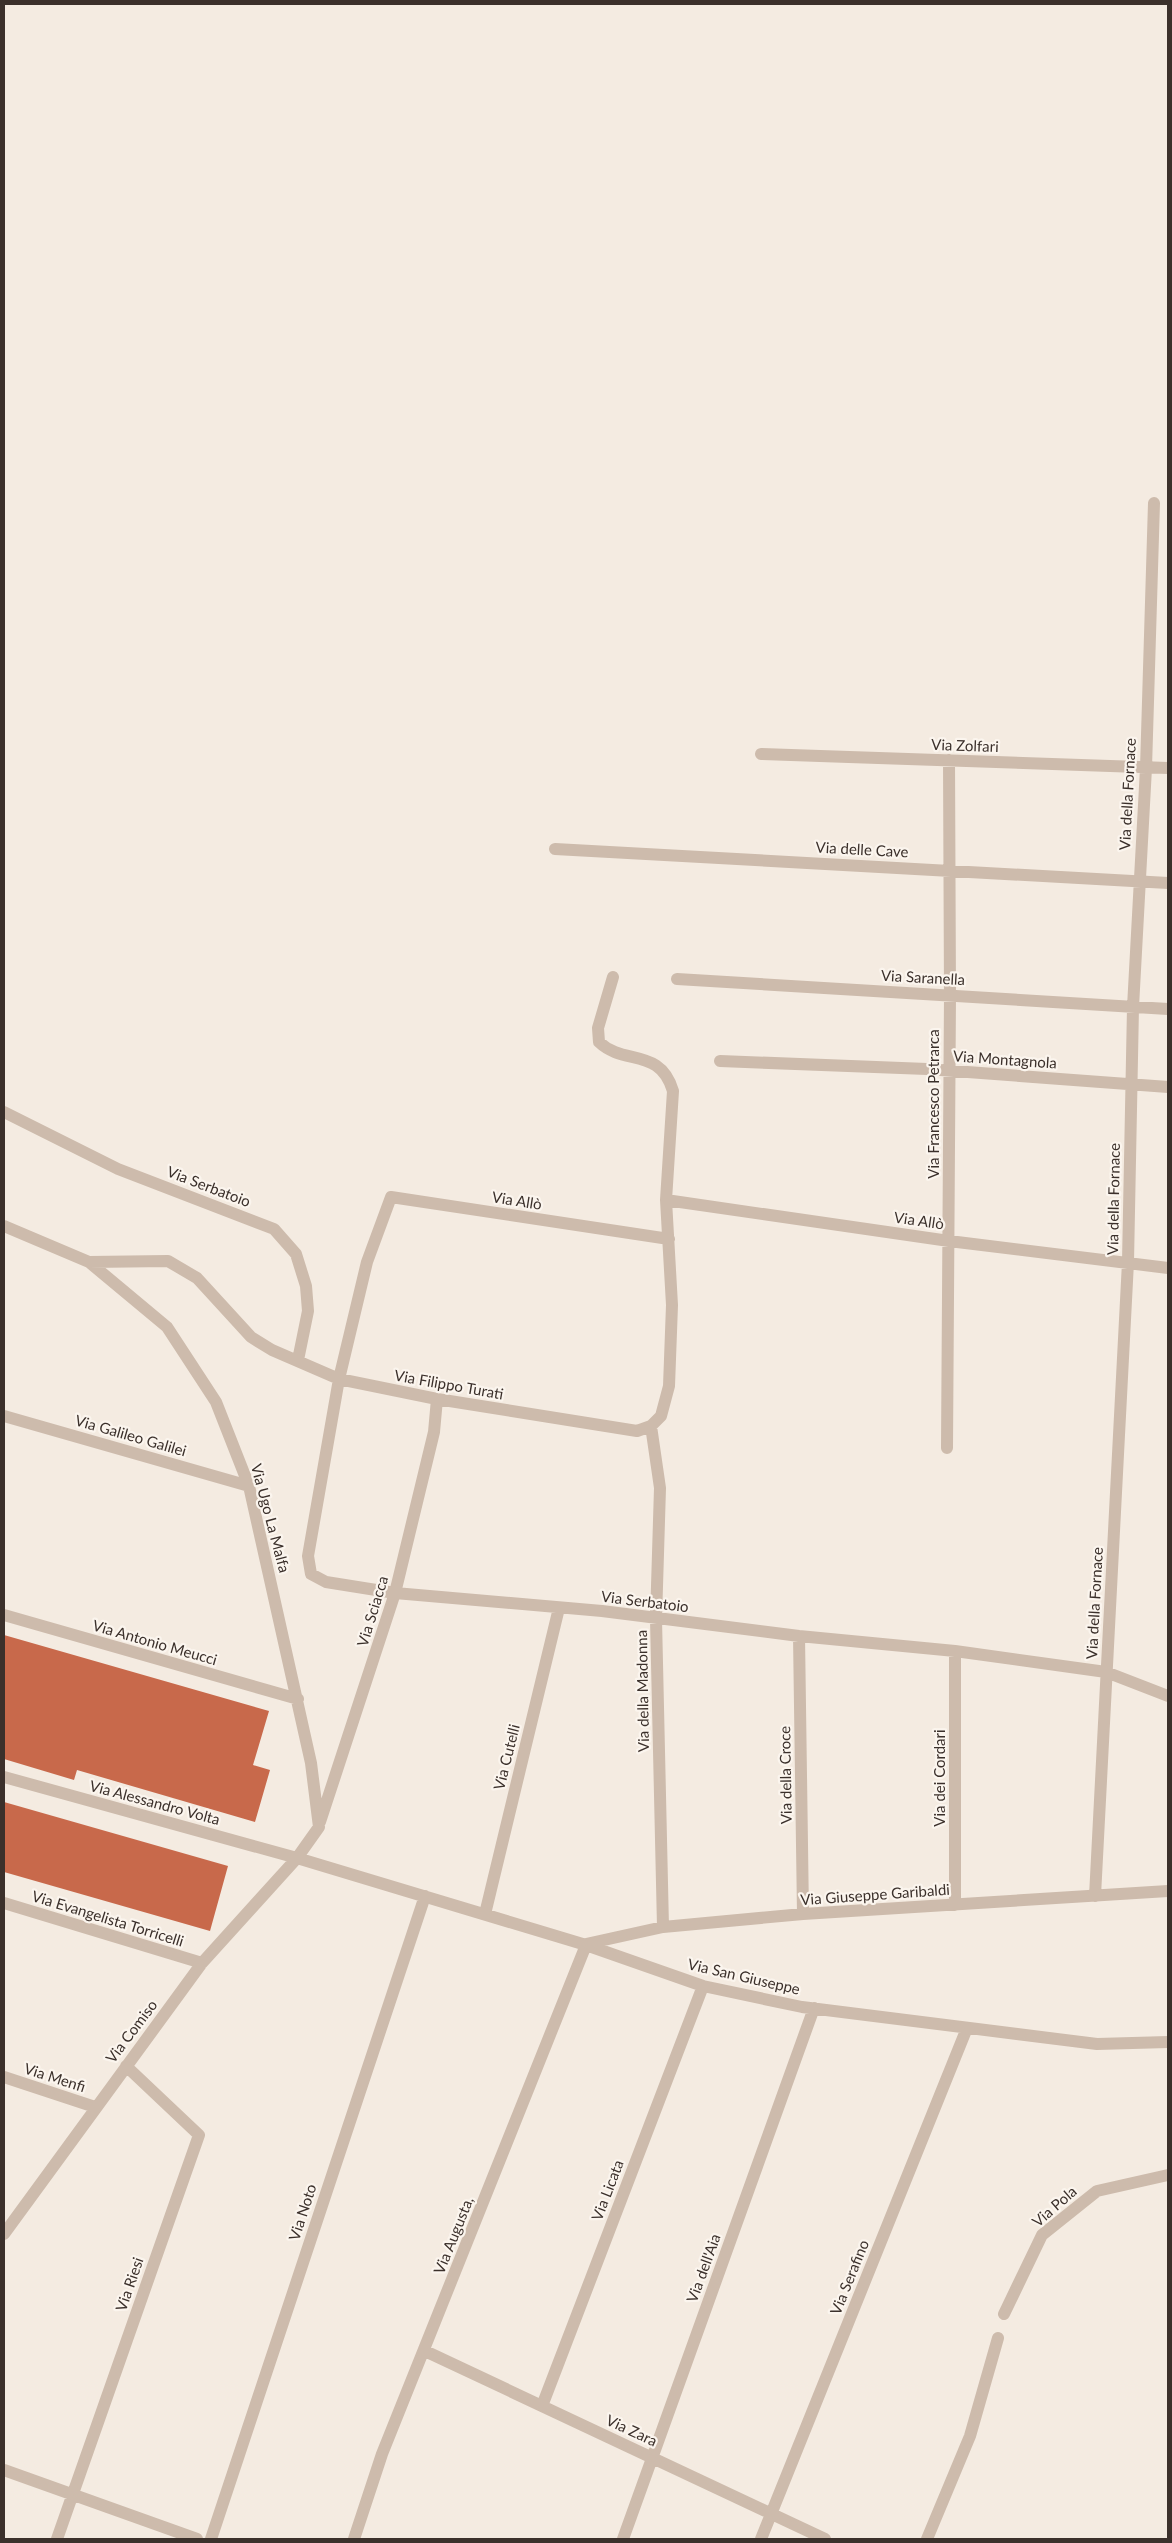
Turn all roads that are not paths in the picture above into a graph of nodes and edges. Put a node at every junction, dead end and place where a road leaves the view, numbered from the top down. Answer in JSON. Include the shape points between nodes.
{"nodes":[{"id":1,"x":1154,"y":503,"type":"dead end"},
{"id":2,"x":761,"y":754,"type":"dead end"},
{"id":3,"x":949,"y":760,"type":"junction"},
{"id":4,"x":1146,"y":768,"type":"junction"},
{"id":5,"x":1168,"y":768,"type":"edge"},
{"id":6,"x":555,"y":848,"type":"dead end"},
{"id":7,"x":948,"y":870,"type":"junction"},
{"id":8,"x":1139,"y":881,"type":"junction"},
{"id":9,"x":1168,"y":883,"type":"edge"},
{"id":10,"x":613,"y":977,"type":"dead end"},
{"id":11,"x":677,"y":979,"type":"dead end"},
{"id":12,"x":950,"y":995,"type":"junction"},
{"id":13,"x":1133,"y":1007,"type":"junction"},
{"id":14,"x":1168,"y":1009,"type":"edge"},
{"id":15,"x":720,"y":1061,"type":"dead end"},
{"id":16,"x":950,"y":1071,"type":"junction"},
{"id":17,"x":1132,"y":1085,"type":"junction"},
{"id":18,"x":1168,"y":1087,"type":"edge"},
{"id":19,"x":4,"y":1112,"type":"edge"},
{"id":20,"x":666,"y":1200,"type":"junction"},
{"id":21,"x":4,"y":1226,"type":"edge"},
{"id":22,"x":669,"y":1239,"type":"junction"},
{"id":23,"x":949,"y":1241,"type":"junction"},
{"id":24,"x":89,"y":1262,"type":"junction"},
{"id":25,"x":1128,"y":1262,"type":"junction"},
{"id":26,"x":1168,"y":1268,"type":"edge"},
{"id":27,"x":298,"y":1360,"type":"junction"},
{"id":28,"x":339,"y":1380,"type":"junction"},
{"id":29,"x":437,"y":1399,"type":"junction"},
{"id":30,"x":4,"y":1416,"type":"edge"},
{"id":31,"x":651,"y":1426,"type":"junction"},
{"id":32,"x":947,"y":1448,"type":"dead end"},
{"id":33,"x":249,"y":1486,"type":"junction"},
{"id":34,"x":396,"y":1593,"type":"junction"},
{"id":35,"x":559,"y":1608,"type":"junction"},
{"id":36,"x":4,"y":1615,"type":"edge"},
{"id":37,"x":656,"y":1619,"type":"junction"},
{"id":38,"x":799,"y":1636,"type":"junction"},
{"id":39,"x":955,"y":1652,"type":"junction"},
{"id":40,"x":1106,"y":1672,"type":"junction"},
{"id":41,"x":1168,"y":1696,"type":"edge"},
{"id":42,"x":298,"y":1700,"type":"junction"},
{"id":43,"x":4,"y":1777,"type":"edge"},
{"id":44,"x":318,"y":1827,"type":"junction"},
{"id":45,"x":297,"y":1858,"type":"junction"},
{"id":46,"x":1168,"y":1891,"type":"edge"},
{"id":47,"x":425,"y":1896,"type":"junction"},
{"id":48,"x":1095,"y":1896,"type":"junction"},
{"id":49,"x":4,"y":1903,"type":"edge"},
{"id":50,"x":955,"y":1905,"type":"junction"},
{"id":51,"x":485,"y":1914,"type":"junction"},
{"id":52,"x":803,"y":1914,"type":"junction"},
{"id":53,"x":663,"y":1927,"type":"junction"},
{"id":54,"x":586,"y":1945,"type":"junction"},
{"id":55,"x":202,"y":1963,"type":"junction"},
{"id":56,"x":703,"y":1986,"type":"junction"},
{"id":57,"x":814,"y":2008,"type":"junction"},
{"id":58,"x":967,"y":2028,"type":"junction"},
{"id":59,"x":1168,"y":2042,"type":"edge"},
{"id":60,"x":126,"y":2066,"type":"junction"},
{"id":61,"x":4,"y":2077,"type":"edge"},
{"id":62,"x":96,"y":2107,"type":"junction"},
{"id":63,"x":1168,"y":2175,"type":"edge"},
{"id":64,"x":4,"y":2234,"type":"edge"},
{"id":65,"x":1004,"y":2314,"type":"dead end"},
{"id":66,"x":998,"y":2338,"type":"dead end"},
{"id":67,"x":425,"y":2351,"type":"junction"},
{"id":68,"x":542,"y":2406,"type":"junction"},
{"id":69,"x":652,"y":2457,"type":"junction"},
{"id":70,"x":4,"y":2470,"type":"edge"},
{"id":71,"x":72,"y":2496,"type":"junction"},
{"id":72,"x":772,"y":2514,"type":"junction"},
{"id":73,"x":57,"y":2539,"type":"edge"},
{"id":74,"x":197,"y":2539,"type":"edge"},
{"id":75,"x":211,"y":2539,"type":"edge"},
{"id":76,"x":354,"y":2539,"type":"edge"},
{"id":77,"x":623,"y":2539,"type":"edge"},
{"id":78,"x":761,"y":2539,"type":"edge"},
{"id":79,"x":825,"y":2539,"type":"edge"},
{"id":80,"x":927,"y":2539,"type":"edge"}],
"edges":[{"from":1,"to":4,"type":"street","name":"Via della Fornace"},
{"from":2,"to":3,"type":"street","name":"Via Zolfari"},
{"from":3,"to":4,"type":"street","name":"Via Zolfari"},
{"from":3,"to":7,"type":"street","name":"Via Francesco Petrarca"},
{"from":4,"to":5,"type":"street","name":"Via Zolfari"},
{"from":4,"to":8,"type":"street","name":"Via della Fornace"},
{"from":6,"to":7,"type":"street","name":"Via delle Cave"},
{"from":7,"to":8,"type":"street","name":"Via delle Cave"},
{"from":7,"to":12,"type":"street","name":"Via Francesco Petrarca"},
{"from":8,"to":9,"type":"street","name":"Via delle Cave"},
{"from":8,"to":13,"type":"street","name":"Via della Fornace"},
{"from":10,"to":20,"type":"street","via":[[598,1028],[599,1042],[606,1049],[651,1062],[662,1069],[673,1091]]},
{"from":11,"to":12,"type":"street","name":"Via Saranella"},
{"from":12,"to":13,"type":"street","name":"Via Saranella"},
{"from":12,"to":16,"type":"street","name":"Via Francesco Petrarca"},
{"from":13,"to":14,"type":"street","name":"Via Saranella"},
{"from":13,"to":17,"type":"street","name":"Via della Fornace"},
{"from":15,"to":16,"type":"street","name":"Via Montagnola"},
{"from":16,"to":17,"type":"street","name":"Via Montagnola"},
{"from":16,"to":23,"type":"street","name":"Via Francesco Petrarca"},
{"from":17,"to":18,"type":"street","name":"Via Montagnola"},
{"from":17,"to":25,"type":"street","name":"Via della Fornace"},
{"from":19,"to":27,"type":"street","name":"Via Serbatoio","via":[[118,1169],[274,1229],[296,1254],[306,1286],[308,1311]]},
{"from":20,"to":22,"type":"street"},
{"from":20,"to":23,"type":"street","name":"Via Allò"},
{"from":21,"to":24,"type":"street","name":"Via Ugo La Malfa"},
{"from":22,"to":28,"type":"street","name":"Via Allò","via":[[391,1197],[367,1262]]},
{"from":22,"to":31,"type":"street","via":[[672,1305],[669,1386],[660,1416]]},
{"from":23,"to":25,"type":"street","name":"Via Allò"},
{"from":23,"to":32,"type":"street","name":"Via Francesco Petrarca"},
{"from":24,"to":27,"type":"street","name":"Via Filippo Turati","via":[[168,1261],[197,1278],[251,1337]]},
{"from":24,"to":33,"type":"street","name":"Via Ugo La Malfa","via":[[167,1327],[216,1402]]},
{"from":25,"to":26,"type":"street","name":"Via Allò"},
{"from":25,"to":40,"type":"street","name":"Via della Fornace"},
{"from":27,"to":28,"type":"street","name":"Via Filippo Turati"},
{"from":28,"to":29,"type":"street","name":"Via Filippo Turati"},
{"from":28,"to":34,"type":"street","name":"Via Serbatoio","via":[[308,1556],[311,1574],[326,1582]]},
{"from":29,"to":31,"type":"street","name":"Via Filippo Turati","via":[[636,1431]]},
{"from":29,"to":34,"type":"street","name":"Via Sciacca","via":[[434,1432]]},
{"from":30,"to":33,"type":"street","name":"Via Galileo Galilei"},
{"from":31,"to":37,"type":"street","name":"Via della Madonna","via":[[660,1488]]},
{"from":33,"to":42,"type":"street","name":"Via Ugo La Malfa"},
{"from":34,"to":35,"type":"street","name":"Via Serbatoio"},
{"from":34,"to":44,"type":"street","name":"Via Sciacca"},
{"from":35,"to":37,"type":"street","name":"Via Serbatoio"},
{"from":35,"to":51,"type":"street","name":"Via Cutelli"},
{"from":36,"to":42,"type":"street","name":"Via Antonio Meucci"},
{"from":37,"to":38,"type":"street","name":"Via Serbatoio"},
{"from":37,"to":53,"type":"street","name":"Via della Madonna"},
{"from":38,"to":39,"type":"street","name":"Via Serbatoio"},
{"from":38,"to":52,"type":"street","name":"Via della Croce"},
{"from":39,"to":40,"type":"street","name":"Via Serbatoio"},
{"from":39,"to":50,"type":"street","name":"Via dei Cordari"},
{"from":40,"to":41,"type":"street","name":"Via Serbatoio"},
{"from":40,"to":48,"type":"street","name":"Via della Fornace"},
{"from":42,"to":44,"type":"street","name":"Via Ugo La Malfa","via":[[311,1764]]},
{"from":43,"to":45,"type":"street","name":"Via Alessandro Volta"},
{"from":44,"to":45,"type":"street"},
{"from":45,"to":47,"type":"street","name":"Via San Giuseppe"},
{"from":45,"to":55,"type":"street","name":"Via Comiso"},
{"from":46,"to":48,"type":"street","name":"Via Giuseppe Garibaldi"},
{"from":47,"to":51,"type":"street","name":"Via San Giuseppe"},
{"from":47,"to":75,"type":"street","name":"Via Noto"},
{"from":48,"to":50,"type":"street","name":"Via Giuseppe Garibaldi"},
{"from":49,"to":55,"type":"street","name":"Via Evangelista Torricelli"},
{"from":50,"to":52,"type":"street","name":"Via Giuseppe Garibaldi"},
{"from":51,"to":54,"type":"street","name":"Via San Giuseppe"},
{"from":52,"to":53,"type":"street","name":"Via Giuseppe Garibaldi"},
{"from":53,"to":54,"type":"street","name":"Via Giuseppe Garibaldi"},
{"from":54,"to":56,"type":"street","name":"Via San Giuseppe"},
{"from":54,"to":67,"type":"street","name":"Via Augusta,"},
{"from":55,"to":60,"type":"street","name":"Via Comiso"},
{"from":56,"to":57,"type":"street","name":"Via San Giuseppe"},
{"from":56,"to":68,"type":"street","name":"Via Licata"},
{"from":57,"to":58,"type":"street","name":"Via San Giuseppe"},
{"from":57,"to":69,"type":"street","name":"Via dell'Aia"},
{"from":58,"to":59,"type":"street","name":"Via San Giuseppe","via":[[1097,2044]]},
{"from":58,"to":72,"type":"street","name":"Via Serafino"},
{"from":60,"to":62,"type":"street","name":"Via Comiso"},
{"from":60,"to":71,"type":"street","name":"Via Riesi","via":[[198,2135]]},
{"from":61,"to":62,"type":"street","name":"Via Menfi"},
{"from":62,"to":64,"type":"street","name":"Via Comiso"},
{"from":63,"to":65,"type":"street","name":"Via Pola","via":[[1097,2191],[1042,2234]]},
{"from":66,"to":80,"type":"street","via":[[970,2436]]},
{"from":67,"to":68,"type":"street","name":"Via Zara"},
{"from":67,"to":76,"type":"street","name":"Via Augusta,","via":[[382,2454]]},
{"from":68,"to":69,"type":"street","name":"Via Zara"},
{"from":69,"to":72,"type":"street","name":"Via Zara"},
{"from":69,"to":77,"type":"street","name":"Via dell'Aia"},
{"from":70,"to":71,"type":"street"},
{"from":71,"to":73,"type":"street","name":"Via Riesi"},
{"from":71,"to":74,"type":"street"},
{"from":72,"to":78,"type":"street","name":"Via Serafino"},
{"from":72,"to":79,"type":"street","name":"Via Zara"}]}
